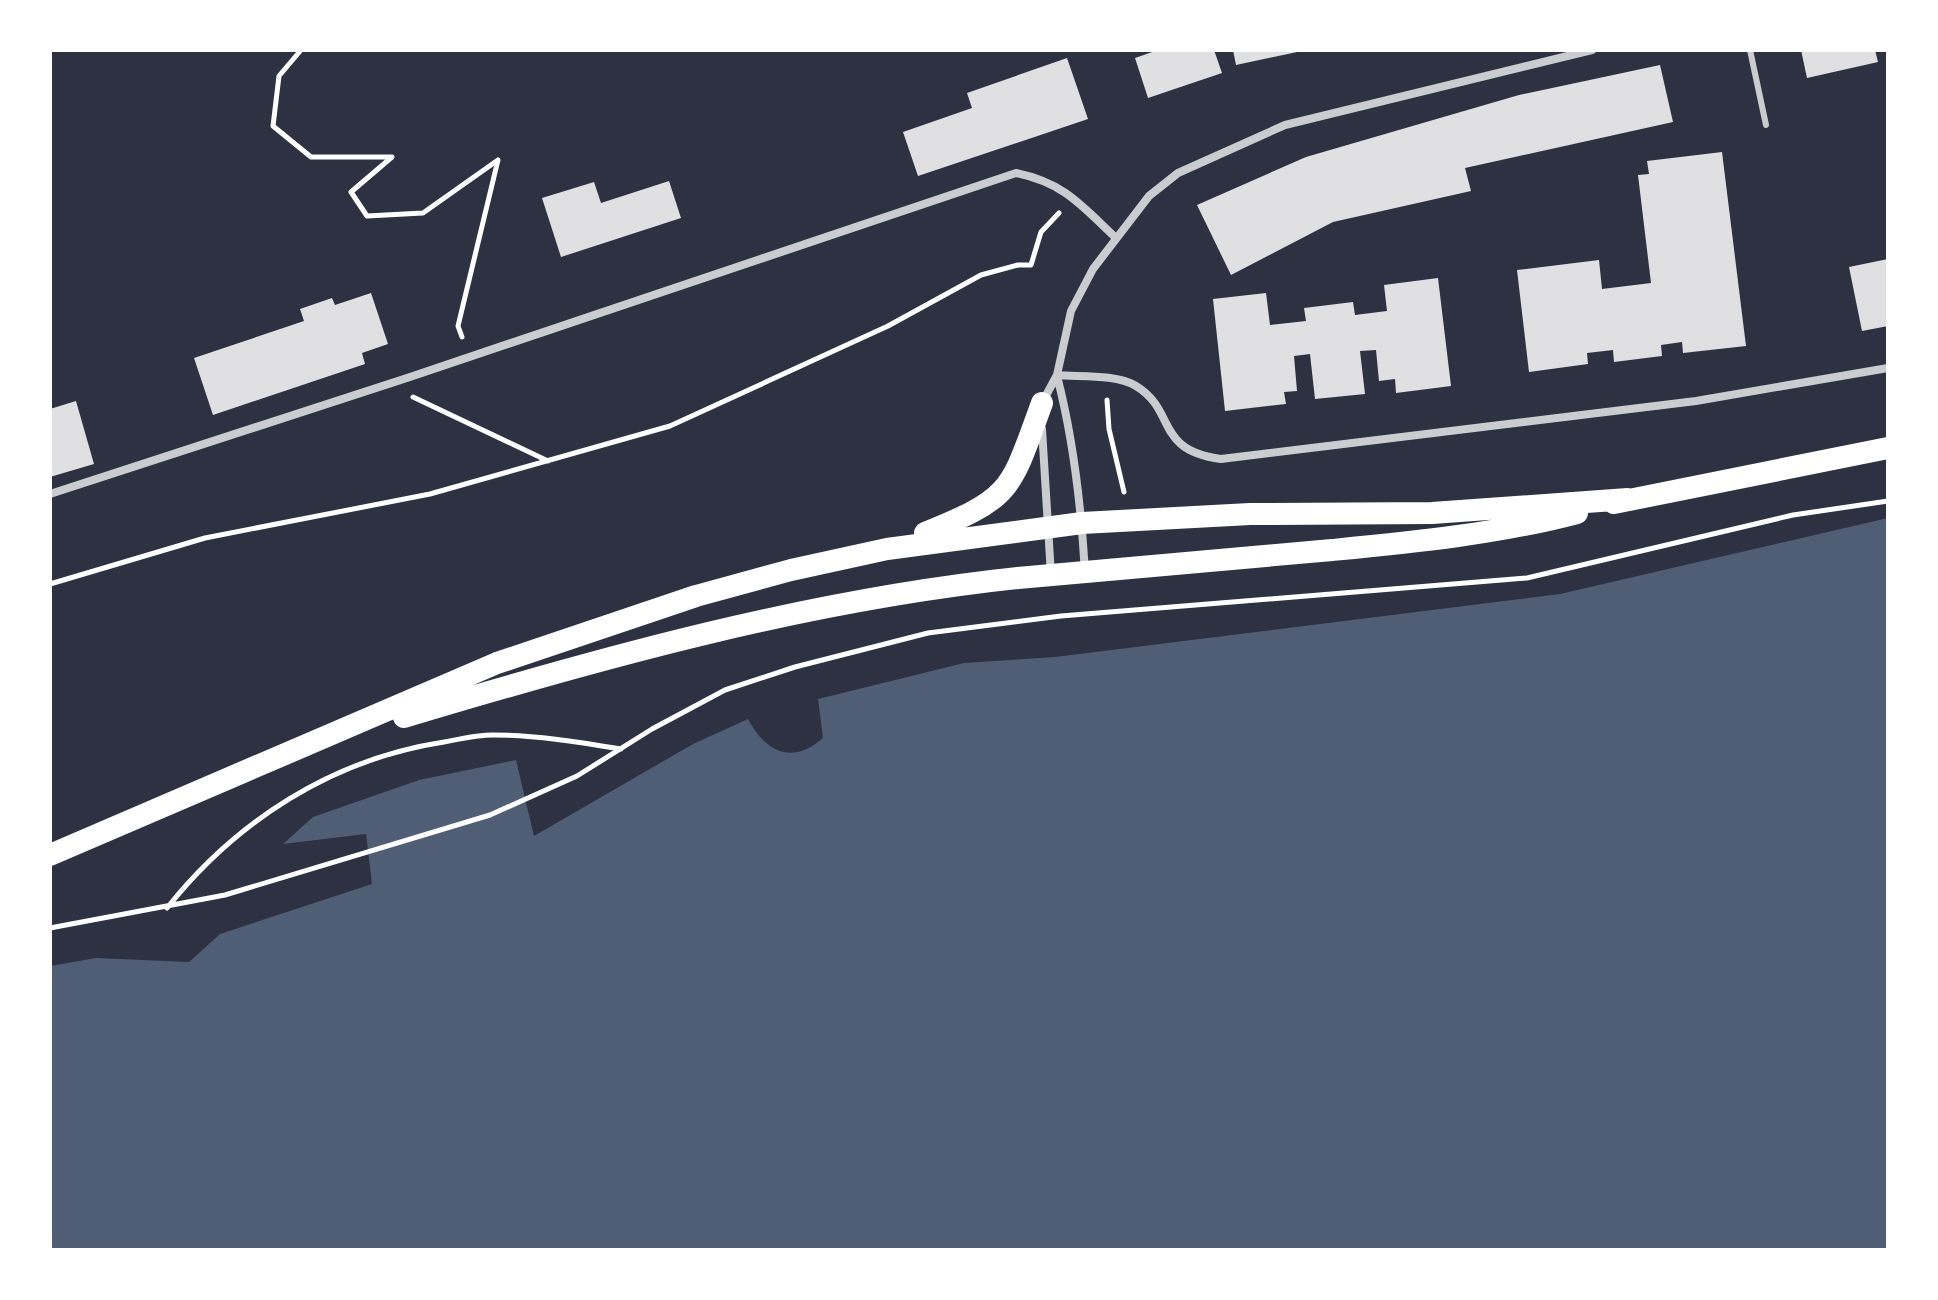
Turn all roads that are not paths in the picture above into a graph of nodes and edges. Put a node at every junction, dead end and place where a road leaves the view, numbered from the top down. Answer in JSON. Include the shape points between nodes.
{"nodes":[{"id":1,"x":1592,"y":50,"type":"edge"},
{"id":2,"x":1750,"y":50,"type":"edge"},
{"id":3,"x":1766,"y":125,"type":"dead end"},
{"id":4,"x":1115,"y":237,"type":"junction"},
{"id":5,"x":1888,"y":368,"type":"edge"},
{"id":6,"x":1057,"y":375,"type":"junction"},
{"id":7,"x":1042,"y":403,"type":"junction"},
{"id":8,"x":1888,"y":448,"type":"edge"},
{"id":9,"x":50,"y":494,"type":"edge"},
{"id":10,"x":1628,"y":499,"type":"junction"},
{"id":11,"x":1082,"y":523,"type":"junction"},
{"id":12,"x":1046,"y":526,"type":"junction"},
{"id":13,"x":887,"y":549,"type":"junction"},
{"id":14,"x":1085,"y":573,"type":"junction"},
{"id":15,"x":1051,"y":576,"type":"junction"},
{"id":16,"x":307,"y":746,"type":"junction"},
{"id":17,"x":50,"y":855,"type":"edge"}],
"edges":[{"from":1,"to":4,"type":"street","via":[[1285,125],[1178,173],[1149,196]]},
{"from":2,"to":3,"type":"lane"},
{"from":4,"to":6,"type":"street","via":[[1071,311]]},
{"from":4,"to":9,"type":"street","via":[[1073,197],[1046,180],[1016,173]]},
{"from":5,"to":6,"type":"street","via":[[1696,401],[1221,459],[1195,455],[1175,439],[1136,386]]},
{"from":6,"to":7,"type":"street"},
{"from":6,"to":11,"type":"street","via":[[1071,431]]},
{"from":7,"to":12,"type":"street"},
{"from":7,"to":13,"type":"highway","via":[[1020,465],[995,500]]},
{"from":8,"to":10,"type":"highway"},
{"from":10,"to":11,"type":"highway","via":[[1432,513],[1250,514]]},
{"from":10,"to":14,"type":"highway","via":[[1535,523],[1394,544]]},
{"from":11,"to":12,"type":"highway"},
{"from":11,"to":14,"type":"street"},
{"from":12,"to":13,"type":"highway"},
{"from":12,"to":15,"type":"street"},
{"from":13,"to":16,"type":"highway","via":[[723,588],[583,632],[497,663]]},
{"from":14,"to":15,"type":"highway"},
{"from":15,"to":16,"type":"highway","via":[[967,585],[685,639]]},
{"from":16,"to":17,"type":"highway"}]}
